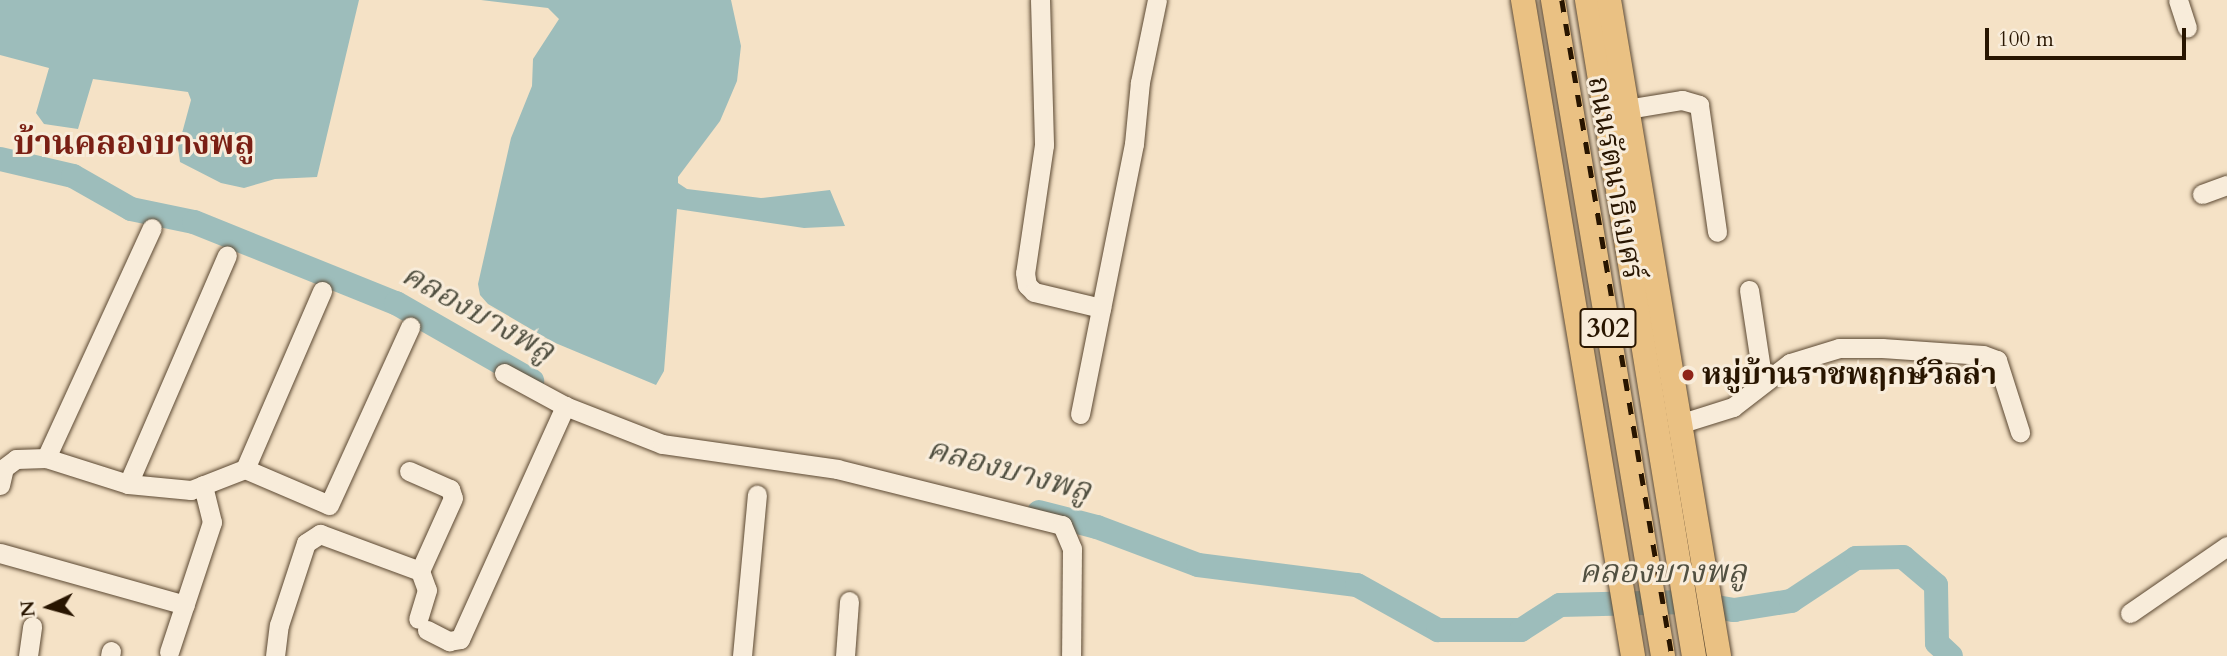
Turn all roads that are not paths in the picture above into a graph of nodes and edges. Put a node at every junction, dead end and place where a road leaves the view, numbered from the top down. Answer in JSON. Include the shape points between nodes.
{"nodes":[{"id":1,"x":1040,"y":0,"type":"edge"},
{"id":2,"x":1157,"y":0,"type":"edge"},
{"id":3,"x":1523,"y":0,"type":"edge"},
{"id":4,"x":1534,"y":0,"type":"edge"},
{"id":5,"x":1553,"y":0,"type":"edge"},
{"id":6,"x":1587,"y":0,"type":"edge"},
{"id":7,"x":1601,"y":0,"type":"edge"},
{"id":8,"x":1609,"y":0,"type":"edge"},
{"id":9,"x":2178,"y":0,"type":"edge"},
{"id":10,"x":2187,"y":28,"type":"dead end"},
{"id":11,"x":1627,"y":109,"type":"junction"},
{"id":12,"x":1545,"y":138,"type":"junction"},
{"id":13,"x":1632,"y":142,"type":"junction"},
{"id":14,"x":2227,"y":185,"type":"edge"},
{"id":15,"x":2202,"y":194,"type":"dead end"},
{"id":16,"x":152,"y":228,"type":"dead end"},
{"id":17,"x":1717,"y":232,"type":"dead end"},
{"id":18,"x":227,"y":256,"type":"dead end"},
{"id":19,"x":1749,"y":290,"type":"dead end"},
{"id":20,"x":322,"y":291,"type":"dead end"},
{"id":21,"x":1101,"y":308,"type":"junction"},
{"id":22,"x":410,"y":327,"type":"dead end"},
{"id":23,"x":504,"y":373,"type":"dead end"},
{"id":24,"x":1763,"y":383,"type":"junction"},
{"id":25,"x":565,"y":406,"type":"junction"},
{"id":26,"x":1080,"y":414,"type":"dead end"},
{"id":27,"x":1679,"y":425,"type":"junction"},
{"id":28,"x":2020,"y":432,"type":"dead end"},
{"id":29,"x":46,"y":458,"type":"junction"},
{"id":30,"x":245,"y":469,"type":"junction"},
{"id":31,"x":409,"y":471,"type":"dead end"},
{"id":32,"x":128,"y":484,"type":"junction"},
{"id":33,"x":0,"y":485,"type":"edge"},
{"id":34,"x":203,"y":485,"type":"junction"},
{"id":35,"x":757,"y":495,"type":"dead end"},
{"id":36,"x":2227,"y":546,"type":"edge"},
{"id":37,"x":0,"y":553,"type":"edge"},
{"id":38,"x":420,"y":571,"type":"junction"},
{"id":39,"x":849,"y":601,"type":"dead end"},
{"id":40,"x":185,"y":605,"type":"junction"},
{"id":41,"x":2130,"y":613,"type":"dead end"},
{"id":42,"x":32,"y":626,"type":"dead end"},
{"id":43,"x":1717,"y":646,"type":"edge"},
{"id":44,"x":170,"y":652,"type":"dead end"},
{"id":45,"x":850,"y":655,"type":"edge"},
{"id":46,"x":28,"y":656,"type":"edge"},
{"id":47,"x":275,"y":656,"type":"edge"},
{"id":48,"x":742,"y":656,"type":"edge"},
{"id":49,"x":1071,"y":656,"type":"edge"},
{"id":50,"x":1633,"y":656,"type":"edge"},
{"id":51,"x":1663,"y":656,"type":"edge"},
{"id":52,"x":1694,"y":656,"type":"edge"}],
"edges":[{"from":1,"to":21,"type":"street","via":[[1044,145],[1027,285],[1034,292]]},
{"from":2,"to":21,"type":"street"},
{"from":3,"to":12,"type":"main road","name":"ถนนรัตนาธิเบศร์","number":"302"},
{"from":4,"to":12,"type":"main road"},
{"from":5,"to":51,"type":"main road","name":"ถนนรัตนาธิเบศร์","number":"302"},
{"from":6,"to":52,"type":"main road","name":"ถนนรัตนาธิเบศร์","number":"302"},
{"from":7,"to":13,"type":"main road"},
{"from":8,"to":11,"type":"main road","name":"ถนนรัตนาธิเบศร์","number":"302"},
{"from":9,"to":10,"type":"street"},
{"from":11,"to":13,"type":"main road","name":"ถนนรัตนาธิเบศร์","number":"302"},
{"from":11,"to":17,"type":"street","via":[[1682,100],[1699,106]]},
{"from":12,"to":50,"type":"main road","name":"ถนนรัตนาธิเบศร์","number":"302"},
{"from":13,"to":27,"type":"main road","name":"ถนนรัตนาธิเบศร์","number":"302"},
{"from":14,"to":15,"type":"street"},
{"from":16,"to":29,"type":"street"},
{"from":18,"to":32,"type":"street"},
{"from":19,"to":24,"type":"street"},
{"from":20,"to":30,"type":"street"},
{"from":21,"to":26,"type":"street"},
{"from":22,"to":30,"type":"street","via":[[329,505]]},
{"from":23,"to":25,"type":"street"},
{"from":24,"to":27,"type":"street","via":[[1733,407]]},
{"from":24,"to":28,"type":"street","via":[[1790,363],[1839,348],[1988,356],[1997,360]]},
{"from":25,"to":38,"type":"street","via":[[460,639],[449,641],[422,625],[427,590]]},
{"from":25,"to":49,"type":"street","via":[[662,443],[837,469],[1062,525],[1073,549]]},
{"from":27,"to":43,"type":"main road","name":"ถนนรัตนาธิเบศร์","number":"302"},
{"from":29,"to":32,"type":"street"},
{"from":29,"to":33,"type":"street","via":[[16,459],[4,468]]},
{"from":30,"to":34,"type":"street"},
{"from":31,"to":38,"type":"street","via":[[450,489],[453,498]]},
{"from":32,"to":34,"type":"street","via":[[191,490]]},
{"from":34,"to":40,"type":"street","via":[[212,522]]},
{"from":35,"to":48,"type":"street"},
{"from":36,"to":41,"type":"street"},
{"from":37,"to":40,"type":"street"},
{"from":38,"to":47,"type":"street","via":[[320,534],[312,536],[279,625]]},
{"from":39,"to":45,"type":"street"},
{"from":40,"to":44,"type":"street"},
{"from":42,"to":46,"type":"street"}]}
